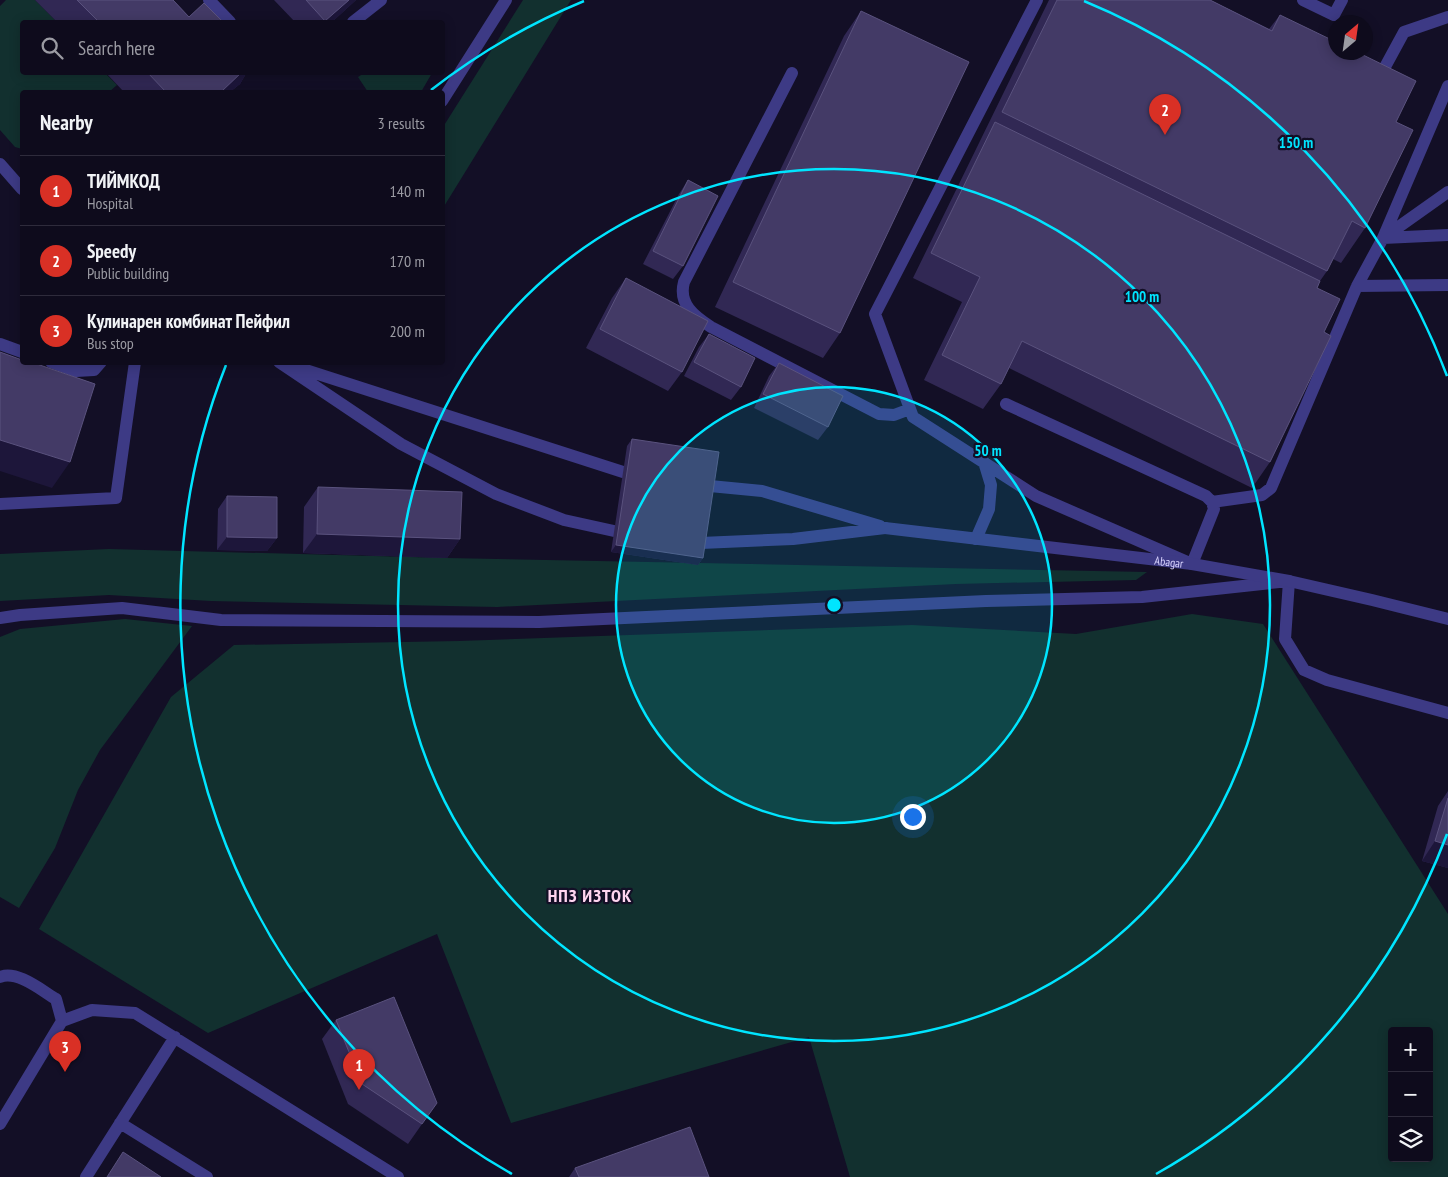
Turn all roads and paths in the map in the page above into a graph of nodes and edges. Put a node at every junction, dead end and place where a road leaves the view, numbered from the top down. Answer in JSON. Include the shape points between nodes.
{"nodes":[{"id":1,"x":209,"y":0,"type":"edge"},
{"id":2,"x":381,"y":0,"type":"edge"},
{"id":3,"x":506,"y":0,"type":"edge"},
{"id":4,"x":1037,"y":0,"type":"edge"},
{"id":5,"x":1303,"y":0,"type":"edge"},
{"id":6,"x":1342,"y":0,"type":"edge"},
{"id":7,"x":1448,"y":17,"type":"edge"},
{"id":8,"x":228,"y":20,"type":"edge"},
{"id":9,"x":356,"y":20,"type":"edge"},
{"id":10,"x":792,"y":73,"type":"dead end"},
{"id":11,"x":1379,"y":78,"type":"edge"},
{"id":12,"x":1448,"y":86,"type":"edge"},
{"id":13,"x":445,"y":96,"type":"edge"},
{"id":14,"x":0,"y":164,"type":"edge"},
{"id":15,"x":20,"y":186,"type":"edge"},
{"id":16,"x":1448,"y":192,"type":"edge"},
{"id":17,"x":1448,"y":235,"type":"edge"},
{"id":18,"x":1383,"y":238,"type":"junction"},
{"id":19,"x":1448,"y":285,"type":"edge"},
{"id":20,"x":1358,"y":286,"type":"junction"},
{"id":21,"x":0,"y":344,"type":"edge"},
{"id":22,"x":20,"y":351,"type":"edge"},
{"id":23,"x":59,"y":365,"type":"edge"},
{"id":24,"x":98,"y":365,"type":"edge"},
{"id":25,"x":135,"y":365,"type":"edge"},
{"id":26,"x":282,"y":365,"type":"edge"},
{"id":27,"x":293,"y":365,"type":"edge"},
{"id":28,"x":1006,"y":404,"type":"edge"},
{"id":29,"x":910,"y":409,"type":"junction"},
{"id":30,"x":984,"y":462,"type":"junction"},
{"id":31,"x":623,"y":472,"type":"dead end"},
{"id":32,"x":710,"y":486,"type":"edge"},
{"id":33,"x":1212,"y":502,"type":"junction"},
{"id":34,"x":0,"y":504,"type":"edge"},
{"id":35,"x":885,"y":528,"type":"junction"},
{"id":36,"x":614,"y":531,"type":"dead end"},
{"id":37,"x":976,"y":538,"type":"junction"},
{"id":38,"x":701,"y":543,"type":"edge"},
{"id":39,"x":1192,"y":564,"type":"junction"},
{"id":40,"x":1288,"y":582,"type":"junction"},
{"id":41,"x":0,"y":618,"type":"edge"},
{"id":42,"x":1448,"y":619,"type":"edge"},
{"id":43,"x":1448,"y":713,"type":"edge"},
{"id":44,"x":0,"y":977,"type":"edge"},
{"id":45,"x":62,"y":1021,"type":"junction"},
{"id":46,"x":174,"y":1038,"type":"junction"},
{"id":47,"x":120,"y":1123,"type":"junction"},
{"id":48,"x":0,"y":1124,"type":"edge"},
{"id":49,"x":86,"y":1177,"type":"edge"},
{"id":50,"x":207,"y":1177,"type":"edge"},
{"id":51,"x":398,"y":1177,"type":"edge"}],
"edges":[{"from":1,"to":8,"type":"street"},
{"from":2,"to":9,"type":"street"},
{"from":3,"to":13,"type":"street"},
{"from":4,"to":29,"type":"street","via":[[875,314]]},
{"from":5,"to":6,"type":"street","via":[[1334,15]]},
{"from":7,"to":11,"type":"street","via":[[1404,32]]},
{"from":10,"to":29,"type":"street","via":[[684,282],[685,302],[698,318],[711,327],[879,414],[894,415]]},
{"from":12,"to":18,"type":"street"},
{"from":14,"to":15,"type":"street"},
{"from":16,"to":18,"type":"street"},
{"from":17,"to":18,"type":"street"},
{"from":18,"to":20,"type":"street"},
{"from":19,"to":20,"type":"street"},
{"from":20,"to":33,"type":"street","via":[[1271,488],[1262,495]]},
{"from":21,"to":22,"type":"street"},
{"from":23,"to":24,"type":"street","via":[[76,371],[94,370]]},
{"from":25,"to":34,"type":"street","via":[[116,498]]},
{"from":26,"to":36,"type":"street","via":[[401,444],[496,494],[564,520]]},
{"from":27,"to":31,"type":"street"},
{"from":28,"to":33,"type":"street","via":[[1206,496]]},
{"from":29,"to":30,"type":"street","via":[[913,417]]},
{"from":30,"to":37,"type":"street","via":[[991,485],[989,509]]},
{"from":30,"to":39,"type":"street","via":[[1036,496]]},
{"from":32,"to":35,"type":"street","via":[[762,491]]},
{"from":33,"to":39,"type":"street","via":[[1214,509]]},
{"from":35,"to":37,"type":"street","name":"Abagar"},
{"from":35,"to":38,"type":"street","via":[[793,539]]},
{"from":37,"to":39,"type":"street","name":"Abagar"},
{"from":39,"to":40,"type":"street","name":"Abagar"},
{"from":40,"to":41,"type":"street","via":[[1142,597],[539,622],[221,620],[122,608]]},
{"from":40,"to":42,"type":"street","name":"Abagar"},
{"from":40,"to":43,"type":"street","via":[[1285,639],[1304,670],[1328,680]]},
{"from":44,"to":45,"type":"street","via":[[25,979],[56,999]]},
{"from":45,"to":46,"type":"street","via":[[92,1010],[135,1013]]},
{"from":45,"to":48,"type":"street"},
{"from":46,"to":47,"type":"street"},
{"from":46,"to":51,"type":"street"},
{"from":47,"to":49,"type":"street"},
{"from":47,"to":50,"type":"street"}]}
